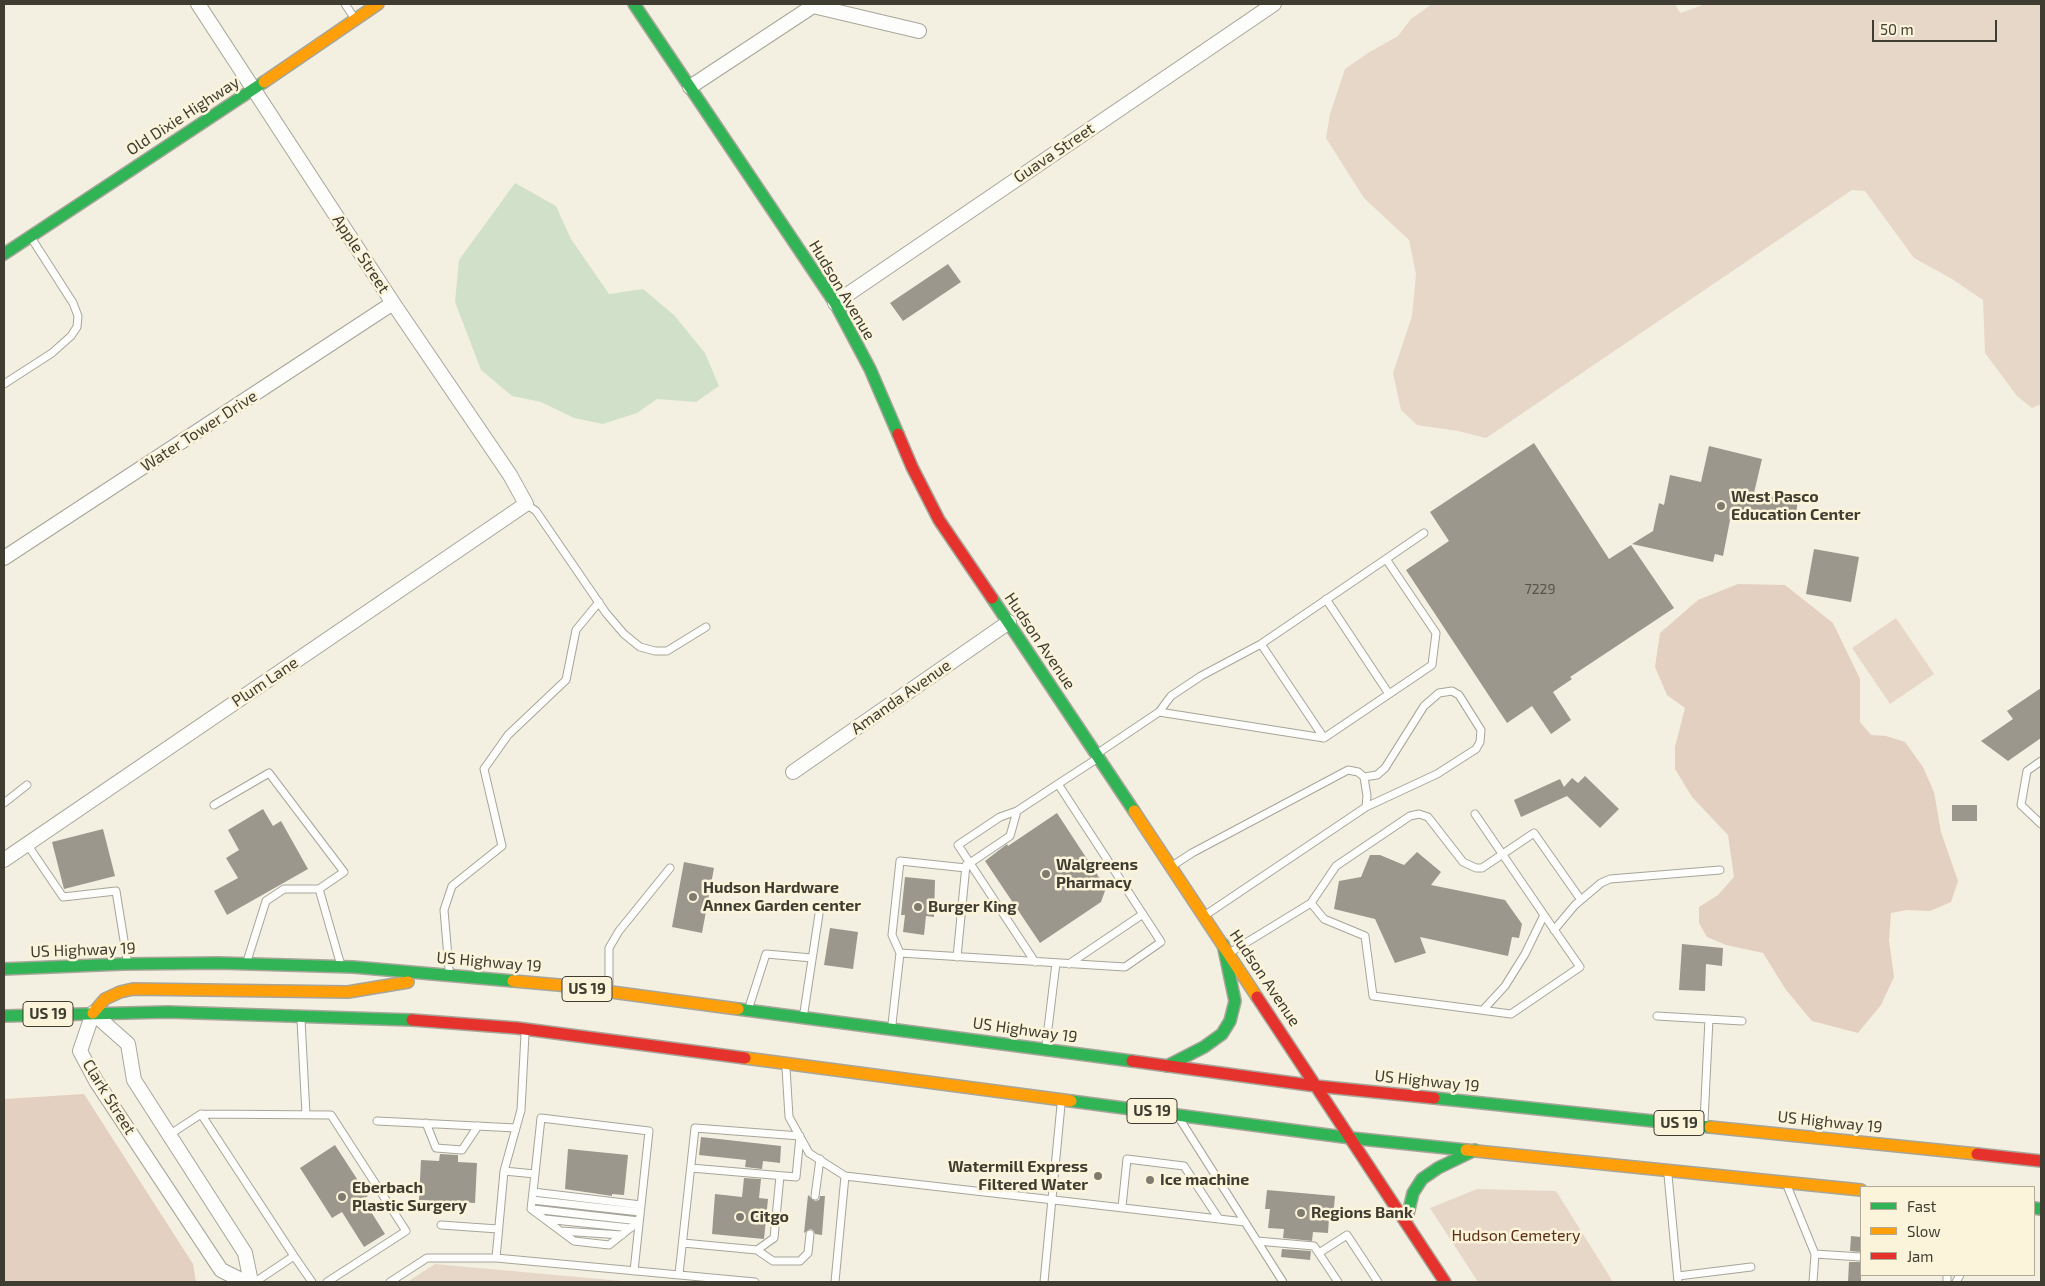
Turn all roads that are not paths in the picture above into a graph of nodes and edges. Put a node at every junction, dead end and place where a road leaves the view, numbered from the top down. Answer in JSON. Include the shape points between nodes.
{"nodes":[{"id":1,"x":345,"y":4,"type":"edge"},
{"id":2,"x":378,"y":4,"type":"edge"},
{"id":3,"x":634,"y":4,"type":"edge"},
{"id":4,"x":1274,"y":4,"type":"edge"},
{"id":5,"x":203,"y":6,"type":"edge"},
{"id":6,"x":355,"y":20,"type":"junction"},
{"id":7,"x":919,"y":31,"type":"dead end"},
{"id":8,"x":690,"y":88,"type":"junction"},
{"id":9,"x":253,"y":89,"type":"junction"},
{"id":10,"x":30,"y":236,"type":"junction"},
{"id":11,"x":4,"y":254,"type":"edge"},
{"id":12,"x":393,"y":303,"type":"junction"},
{"id":13,"x":835,"y":303,"type":"junction"},
{"id":14,"x":4,"y":384,"type":"edge"},
{"id":15,"x":526,"y":504,"type":"junction"},
{"id":16,"x":1424,"y":533,"type":"dead end"},
{"id":17,"x":4,"y":558,"type":"edge"},
{"id":18,"x":1386,"y":559,"type":"junction"},
{"id":19,"x":1326,"y":599,"type":"junction"},
{"id":20,"x":599,"y":602,"type":"junction"},
{"id":21,"x":1009,"y":622,"type":"junction"},
{"id":22,"x":706,"y":627,"type":"dead end"},
{"id":23,"x":1261,"y":644,"type":"junction"},
{"id":24,"x":1389,"y":694,"type":"junction"},
{"id":25,"x":1159,"y":712,"type":"junction"},
{"id":26,"x":1324,"y":738,"type":"junction"},
{"id":27,"x":1098,"y":756,"type":"junction"},
{"id":28,"x":2041,"y":761,"type":"edge"},
{"id":29,"x":793,"y":772,"type":"dead end"},
{"id":30,"x":1364,"y":778,"type":"junction"},
{"id":31,"x":1058,"y":784,"type":"junction"},
{"id":32,"x":27,"y":785,"type":"dead end"},
{"id":33,"x":4,"y":803,"type":"edge"},
{"id":34,"x":214,"y":805,"type":"dead end"},
{"id":35,"x":1366,"y":808,"type":"junction"},
{"id":36,"x":1017,"y":812,"type":"junction"},
{"id":37,"x":1475,"y":814,"type":"dead end"},
{"id":38,"x":2041,"y":824,"type":"edge"},
{"id":39,"x":27,"y":844,"type":"junction"},
{"id":40,"x":1503,"y":855,"type":"junction"},
{"id":41,"x":4,"y":860,"type":"edge"},
{"id":42,"x":968,"y":863,"type":"junction"},
{"id":43,"x":1171,"y":867,"type":"junction"},
{"id":44,"x":670,"y":868,"type":"dead end"},
{"id":45,"x":1720,"y":870,"type":"dead end"},
{"id":46,"x":320,"y":889,"type":"junction"},
{"id":47,"x":1580,"y":900,"type":"junction"},
{"id":48,"x":1311,"y":902,"type":"junction"},
{"id":49,"x":818,"y":914,"type":"dead end"},
{"id":50,"x":1143,"y":914,"type":"junction"},
{"id":51,"x":1544,"y":915,"type":"junction"},
{"id":52,"x":1204,"y":916,"type":"junction"},
{"id":53,"x":1554,"y":930,"type":"junction"},
{"id":54,"x":1226,"y":949,"type":"junction"},
{"id":55,"x":900,"y":953,"type":"junction"},
{"id":56,"x":957,"y":957,"type":"junction"},
{"id":57,"x":812,"y":958,"type":"junction"},
{"id":58,"x":1035,"y":962,"type":"junction"},
{"id":59,"x":1056,"y":963,"type":"junction"},
{"id":60,"x":128,"y":964,"type":"junction"},
{"id":61,"x":246,"y":964,"type":"junction"},
{"id":62,"x":1069,"y":964,"type":"junction"},
{"id":63,"x":342,"y":967,"type":"junction"},
{"id":64,"x":4,"y":969,"type":"edge"},
{"id":65,"x":450,"y":974,"type":"junction"},
{"id":66,"x":609,"y":991,"type":"junction"},
{"id":67,"x":748,"y":1010,"type":"junction"},
{"id":68,"x":1483,"y":1010,"type":"junction"},
{"id":69,"x":93,"y":1013,"type":"junction"},
{"id":70,"x":300,"y":1015,"type":"junction"},
{"id":71,"x":4,"y":1016,"type":"edge"},
{"id":72,"x":1658,"y":1016,"type":"dead end"},
{"id":73,"x":803,"y":1017,"type":"junction"},
{"id":74,"x":1708,"y":1019,"type":"junction"},
{"id":75,"x":1742,"y":1021,"type":"dead end"},
{"id":76,"x":525,"y":1029,"type":"junction"},
{"id":77,"x":892,"y":1029,"type":"junction"},
{"id":78,"x":1046,"y":1050,"type":"junction"},
{"id":79,"x":785,"y":1064,"type":"junction"},
{"id":80,"x":1167,"y":1066,"type":"junction"},
{"id":81,"x":1316,"y":1086,"type":"junction"},
{"id":82,"x":1062,"y":1099,"type":"junction"},
{"id":83,"x":200,"y":1114,"type":"junction"},
{"id":84,"x":306,"y":1114,"type":"junction"},
{"id":85,"x":1176,"y":1115,"type":"junction"},
{"id":86,"x":377,"y":1121,"type":"dead end"},
{"id":87,"x":426,"y":1123,"type":"junction"},
{"id":88,"x":478,"y":1126,"type":"junction"},
{"id":89,"x":1704,"y":1126,"type":"junction"},
{"id":90,"x":516,"y":1128,"type":"junction"},
{"id":91,"x":169,"y":1135,"type":"junction"},
{"id":92,"x":800,"y":1136,"type":"junction"},
{"id":93,"x":1351,"y":1138,"type":"junction"},
{"id":94,"x":1475,"y":1150,"type":"junction"},
{"id":95,"x":820,"y":1159,"type":"junction"},
{"id":96,"x":2041,"y":1160,"type":"edge"},
{"id":97,"x":691,"y":1168,"type":"junction"},
{"id":98,"x":1668,"y":1170,"type":"junction"},
{"id":99,"x":504,"y":1171,"type":"junction"},
{"id":100,"x":535,"y":1174,"type":"junction"},
{"id":101,"x":780,"y":1176,"type":"junction"},
{"id":102,"x":845,"y":1176,"type":"junction"},
{"id":103,"x":1786,"y":1182,"type":"junction"},
{"id":104,"x":1860,"y":1190,"type":"edge"},
{"id":105,"x":533,"y":1196,"type":"junction"},
{"id":106,"x":815,"y":1196,"type":"dead end"},
{"id":107,"x":1052,"y":1199,"type":"junction"},
{"id":108,"x":1122,"y":1207,"type":"junction"},
{"id":109,"x":531,"y":1209,"type":"junction"},
{"id":110,"x":641,"y":1209,"type":"junction"},
{"id":111,"x":545,"y":1219,"type":"junction"},
{"id":112,"x":1219,"y":1219,"type":"junction"},
{"id":113,"x":639,"y":1221,"type":"junction"},
{"id":114,"x":1245,"y":1222,"type":"junction"},
{"id":115,"x":1406,"y":1222,"type":"junction"},
{"id":116,"x":441,"y":1225,"type":"dead end"},
{"id":117,"x":631,"y":1228,"type":"junction"},
{"id":118,"x":498,"y":1230,"type":"junction"},
{"id":119,"x":810,"y":1234,"type":"dead end"},
{"id":120,"x":1257,"y":1242,"type":"junction"},
{"id":121,"x":683,"y":1243,"type":"junction"},
{"id":122,"x":757,"y":1250,"type":"junction"},
{"id":123,"x":1319,"y":1253,"type":"junction"},
{"id":124,"x":1815,"y":1254,"type":"junction"},
{"id":125,"x":294,"y":1256,"type":"junction"},
{"id":126,"x":1860,"y":1257,"type":"edge"},
{"id":127,"x":496,"y":1258,"type":"junction"},
{"id":128,"x":1751,"y":1267,"type":"dead end"},
{"id":129,"x":634,"y":1271,"type":"junction"},
{"id":130,"x":680,"y":1274,"type":"junction"},
{"id":131,"x":1678,"y":1279,"type":"edge"},
{"id":132,"x":245,"y":1282,"type":"edge"},
{"id":133,"x":250,"y":1282,"type":"edge"},
{"id":134,"x":255,"y":1282,"type":"edge"},
{"id":135,"x":312,"y":1282,"type":"edge"},
{"id":136,"x":328,"y":1282,"type":"edge"},
{"id":137,"x":390,"y":1282,"type":"edge"},
{"id":138,"x":755,"y":1282,"type":"edge"},
{"id":139,"x":834,"y":1282,"type":"edge"},
{"id":140,"x":1044,"y":1282,"type":"edge"},
{"id":141,"x":1283,"y":1282,"type":"edge"},
{"id":142,"x":1338,"y":1282,"type":"edge"},
{"id":143,"x":1378,"y":1282,"type":"edge"},
{"id":144,"x":1445,"y":1282,"type":"edge"},
{"id":145,"x":1813,"y":1282,"type":"edge"}],
"edges":[{"from":1,"to":6,"type":"lane"},
{"from":2,"to":6,"type":"main road","name":"Old Dixie Highway"},
{"from":3,"to":8,"type":"main road","name":"Hudson Avenue"},
{"from":4,"to":13,"type":"street","name":"Guava Street"},
{"from":5,"to":9,"type":"street","name":"Apple Street"},
{"from":6,"to":9,"type":"main road","name":"Old Dixie Highway"},
{"from":7,"to":8,"type":"street","via":[[813,6]]},
{"from":8,"to":13,"type":"main road","name":"Hudson Avenue"},
{"from":9,"to":10,"type":"main road","name":"Old Dixie Highway"},
{"from":9,"to":12,"type":"street","name":"Apple Street"},
{"from":10,"to":11,"type":"main road","name":"Old Dixie Highway"},
{"from":10,"to":14,"type":"lane","via":[[73,303],[78,316],[77,327],[52,353]]},
{"from":12,"to":15,"type":"street","name":"Apple Street","via":[[510,475]]},
{"from":12,"to":17,"type":"street","name":"Water Tower Drive"},
{"from":13,"to":21,"type":"main road","name":"Hudson Avenue","via":[[870,369],[912,468],[939,520]]},
{"from":15,"to":20,"type":"lane","via":[[536,511]]},
{"from":15,"to":39,"type":"street","name":"Plum Lane"},
{"from":16,"to":18,"type":"lane"},
{"from":18,"to":19,"type":"lane"},
{"from":18,"to":24,"type":"lane","via":[[1436,633],[1432,665]]},
{"from":19,"to":23,"type":"lane"},
{"from":19,"to":24,"type":"lane"},
{"from":20,"to":22,"type":"lane","via":[[624,634],[640,647],[656,651],[667,651]]},
{"from":20,"to":65,"type":"lane","via":[[576,630],[566,680],[508,735],[484,769],[502,846],[452,886],[444,910]]},
{"from":21,"to":27,"type":"main road","name":"Hudson Avenue"},
{"from":21,"to":29,"type":"street","name":"Amanda Avenue"},
{"from":23,"to":25,"type":"lane","via":[[1186,686],[1171,696]]},
{"from":23,"to":26,"type":"lane"},
{"from":24,"to":26,"type":"lane"},
{"from":25,"to":26,"type":"lane"},
{"from":25,"to":27,"type":"lane"},
{"from":27,"to":31,"type":"lane"},
{"from":27,"to":43,"type":"main road","name":"Hudson Avenue"},
{"from":28,"to":38,"type":"lane","via":[[2027,771],[2021,804]]},
{"from":30,"to":35,"type":"lane"},
{"from":30,"to":35,"type":"lane","via":[[1377,775],[1385,768],[1424,706],[1439,693],[1452,691],[1459,695],[1481,730],[1476,749],[1437,774]]},
{"from":30,"to":43,"type":"lane","via":[[1358,772],[1348,770]]},
{"from":31,"to":36,"type":"lane"},
{"from":31,"to":50,"type":"lane"},
{"from":32,"to":33,"type":"lane"},
{"from":34,"to":46,"type":"lane","via":[[269,772],[344,872]]},
{"from":35,"to":52,"type":"lane"},
{"from":36,"to":42,"type":"lane","via":[[1010,836]]},
{"from":36,"to":42,"type":"lane","via":[[1000,817],[958,845]]},
{"from":37,"to":40,"type":"lane"},
{"from":39,"to":41,"type":"street","name":"Plum Lane"},
{"from":39,"to":60,"type":"lane","via":[[64,897],[116,891]]},
{"from":40,"to":47,"type":"lane","via":[[1534,833]]},
{"from":40,"to":48,"type":"lane","via":[[1482,868],[1476,868],[1464,862],[1428,816],[1410,816],[1336,866]]},
{"from":40,"to":51,"type":"lane"},
{"from":42,"to":55,"type":"lane","via":[[900,861],[892,936]]},
{"from":42,"to":56,"type":"lane"},
{"from":42,"to":58,"type":"lane"},
{"from":43,"to":52,"type":"main road","name":"Hudson Avenue"},
{"from":44,"to":66,"type":"lane","via":[[619,930],[609,948]]},
{"from":45,"to":47,"type":"lane","via":[[1610,879]]},
{"from":46,"to":61,"type":"lane","via":[[284,889],[266,900]]},
{"from":46,"to":63,"type":"lane"},
{"from":47,"to":53,"type":"lane"},
{"from":48,"to":54,"type":"lane"},
{"from":48,"to":68,"type":"lane","via":[[1324,919],[1365,936],[1373,996]]},
{"from":49,"to":57,"type":"lane"},
{"from":50,"to":62,"type":"lane"},
{"from":50,"to":62,"type":"lane","via":[[1161,942],[1125,967]]},
{"from":51,"to":53,"type":"lane"},
{"from":51,"to":68,"type":"lane","via":[[1505,986]]},
{"from":52,"to":54,"type":"main road","name":"Hudson Avenue"},
{"from":53,"to":68,"type":"lane","via":[[1580,967],[1511,1014]]},
{"from":54,"to":80,"type":"main road","via":[[1234,1001],[1230,1021],[1222,1034],[1204,1047]]},
{"from":54,"to":81,"type":"main road","name":"Hudson Avenue"},
{"from":55,"to":56,"type":"lane"},
{"from":55,"to":77,"type":"lane"},
{"from":56,"to":58,"type":"lane"},
{"from":57,"to":67,"type":"lane","via":[[766,954]]},
{"from":57,"to":73,"type":"lane"},
{"from":58,"to":59,"type":"lane"},
{"from":59,"to":62,"type":"lane"},
{"from":59,"to":78,"type":"lane"},
{"from":60,"to":61,"type":"main road","name":"US Highway 19","number":"US 19"},
{"from":60,"to":64,"type":"main road","name":"US Highway 19","number":"US 19"},
{"from":61,"to":63,"type":"main road","name":"US Highway 19","number":"US 19"},
{"from":63,"to":65,"type":"main road","name":"US Highway 19","number":"US 19"},
{"from":65,"to":66,"type":"main road","name":"US Highway 19","number":"US 19"},
{"from":65,"to":69,"type":"main road","via":[[348,992],[133,989],[105,999]]},
{"from":66,"to":67,"type":"main road","name":"US Highway 19","number":"US 19"},
{"from":67,"to":73,"type":"main road","name":"US Highway 19","number":"US 19"},
{"from":69,"to":70,"type":"main road","number":"US 19"},
{"from":69,"to":71,"type":"main road","number":"US 19"},
{"from":69,"to":91,"type":"street","name":"Clark Street","via":[[128,1044],[134,1080]]},
{"from":69,"to":132,"type":"street","name":"Clark Street","via":[[80,1051],[96,1081],[220,1270]]},
{"from":70,"to":76,"type":"main road","number":"US 19"},
{"from":70,"to":84,"type":"lane"},
{"from":72,"to":74,"type":"lane"},
{"from":73,"to":77,"type":"main road","name":"US Highway 19","number":"US 19"},
{"from":74,"to":75,"type":"lane"},
{"from":74,"to":89,"type":"lane"},
{"from":76,"to":79,"type":"main road","number":"US 19"},
{"from":76,"to":90,"type":"lane","via":[[521,1110]]},
{"from":77,"to":78,"type":"main road","name":"US Highway 19","number":"US 19"},
{"from":78,"to":80,"type":"main road","name":"US Highway 19","number":"US 19"},
{"from":79,"to":82,"type":"main road","number":"US 19"},
{"from":79,"to":92,"type":"lane","via":[[790,1117]]},
{"from":80,"to":81,"type":"main road","name":"US Highway 19","number":"US 19"},
{"from":81,"to":89,"type":"main road","name":"US Highway 19","number":"US 19"},
{"from":81,"to":93,"type":"main road","name":"Hudson Avenue"},
{"from":82,"to":85,"type":"main road","number":"US 19"},
{"from":82,"to":107,"type":"lane"},
{"from":83,"to":84,"type":"lane"},
{"from":83,"to":91,"type":"lane"},
{"from":83,"to":125,"type":"lane"},
{"from":84,"to":136,"type":"lane","via":[[331,1115],[406,1231]]},
{"from":85,"to":93,"type":"main road","number":"US 19"},
{"from":85,"to":114,"type":"lane"},
{"from":86,"to":87,"type":"lane"},
{"from":87,"to":88,"type":"lane"},
{"from":87,"to":88,"type":"lane","via":[[436,1148],[462,1150]]},
{"from":88,"to":90,"type":"lane"},
{"from":89,"to":96,"type":"main road","name":"US Highway 19","number":"US 19"},
{"from":90,"to":99,"type":"lane"},
{"from":91,"to":133,"type":"street","name":"Clark Street","via":[[245,1253]]},
{"from":92,"to":95,"type":"lane","via":[[809,1153]]},
{"from":92,"to":97,"type":"lane","via":[[695,1128]]},
{"from":92,"to":101,"type":"lane","via":[[796,1177]]},
{"from":93,"to":94,"type":"main road","number":"US 19"},
{"from":93,"to":115,"type":"main road","name":"Hudson Avenue"},
{"from":94,"to":98,"type":"main road","number":"US 19"},
{"from":94,"to":115,"type":"main road","via":[[1422,1179],[1413,1193]]},
{"from":95,"to":102,"type":"lane"},
{"from":95,"to":106,"type":"lane"},
{"from":97,"to":101,"type":"lane"},
{"from":97,"to":121,"type":"lane"},
{"from":98,"to":103,"type":"main road","number":"US 19"},
{"from":98,"to":131,"type":"lane"},
{"from":99,"to":100,"type":"lane"},
{"from":99,"to":118,"type":"lane"},
{"from":100,"to":105,"type":"lane"},
{"from":100,"to":110,"type":"lane","via":[[541,1118],[649,1131]]},
{"from":101,"to":122,"type":"lane","via":[[774,1238]]},
{"from":102,"to":107,"type":"lane"},
{"from":102,"to":139,"type":"lane"},
{"from":103,"to":104,"type":"main road","number":"US 19"},
{"from":103,"to":124,"type":"lane"},
{"from":105,"to":109,"type":"lane"},
{"from":105,"to":110,"type":"lane"},
{"from":107,"to":108,"type":"lane"},
{"from":107,"to":140,"type":"lane"},
{"from":108,"to":112,"type":"lane"},
{"from":108,"to":112,"type":"lane","via":[[1127,1159],[1184,1166]]},
{"from":109,"to":111,"type":"lane"},
{"from":109,"to":113,"type":"lane"},
{"from":110,"to":113,"type":"lane"},
{"from":111,"to":117,"type":"lane"},
{"from":111,"to":117,"type":"lane","via":[[574,1241],[610,1245]]},
{"from":112,"to":114,"type":"lane"},
{"from":113,"to":117,"type":"lane"},
{"from":113,"to":129,"type":"lane"},
{"from":114,"to":120,"type":"lane"},
{"from":115,"to":144,"type":"main road","name":"Hudson Avenue"},
{"from":116,"to":118,"type":"lane"},
{"from":118,"to":127,"type":"lane"},
{"from":119,"to":122,"type":"lane","via":[[808,1253],[800,1261],[773,1261]]},
{"from":120,"to":123,"type":"lane","via":[[1314,1246]]},
{"from":120,"to":141,"type":"lane"},
{"from":121,"to":122,"type":"lane"},
{"from":121,"to":130,"type":"lane"},
{"from":123,"to":142,"type":"lane"},
{"from":123,"to":143,"type":"lane","via":[[1347,1234]]},
{"from":124,"to":126,"type":"lane"},
{"from":124,"to":145,"type":"lane"},
{"from":125,"to":134,"type":"lane"},
{"from":125,"to":135,"type":"lane"},
{"from":127,"to":129,"type":"lane"},
{"from":127,"to":137,"type":"lane","via":[[427,1258]]},
{"from":128,"to":131,"type":"lane"},
{"from":129,"to":130,"type":"lane"},
{"from":130,"to":138,"type":"lane"}]}
